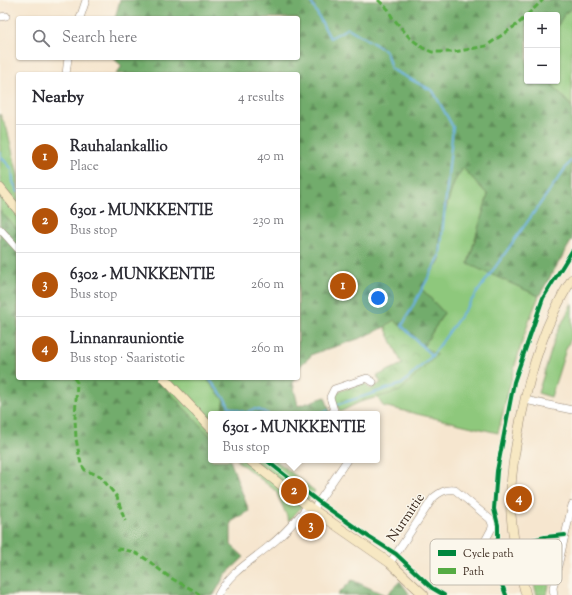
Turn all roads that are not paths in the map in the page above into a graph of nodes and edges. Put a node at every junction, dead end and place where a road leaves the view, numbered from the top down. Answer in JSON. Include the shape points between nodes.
{"nodes":[{"id":1,"x":86,"y":0,"type":"edge"},
{"id":2,"x":81,"y":16,"type":"edge"},
{"id":3,"x":68,"y":60,"type":"edge"},
{"id":4,"x":66,"y":72,"type":"edge"},
{"id":5,"x":0,"y":188,"type":"edge"},
{"id":6,"x":16,"y":208,"type":"edge"},
{"id":7,"x":0,"y":229,"type":"edge"},
{"id":8,"x":16,"y":247,"type":"edge"},
{"id":9,"x":572,"y":279,"type":"edge"},
{"id":10,"x":166,"y":380,"type":"edge"},
{"id":11,"x":373,"y":382,"type":"dead end"},
{"id":12,"x":525,"y":400,"type":"junction"},
{"id":13,"x":572,"y":410,"type":"edge"},
{"id":14,"x":334,"y":411,"type":"edge"},
{"id":15,"x":208,"y":425,"type":"edge"},
{"id":16,"x":253,"y":463,"type":"edge"},
{"id":17,"x":345,"y":463,"type":"edge"},
{"id":18,"x":572,"y":504,"type":"edge"},
{"id":19,"x":311,"y":508,"type":"junction"},
{"id":20,"x":486,"y":539,"type":"edge"},
{"id":21,"x":515,"y":539,"type":"edge"},
{"id":22,"x":562,"y":548,"type":"edge"},
{"id":23,"x":390,"y":563,"type":"junction"},
{"id":24,"x":524,"y":585,"type":"edge"},
{"id":25,"x":554,"y":585,"type":"edge"},
{"id":26,"x":218,"y":595,"type":"edge"},
{"id":27,"x":424,"y":595,"type":"edge"},
{"id":28,"x":526,"y":595,"type":"edge"},
{"id":29,"x":554,"y":595,"type":"edge"}],
"edges":[{"from":1,"to":2,"type":"street"},
{"from":3,"to":4,"type":"street"},
{"from":5,"to":6,"type":"main road"},
{"from":7,"to":8,"type":"street"},
{"from":9,"to":12,"type":"main road","via":[[555,308],[538,349]]},
{"from":10,"to":15,"type":"main road"},
{"from":11,"to":14,"type":"street","via":[[367,378],[334,389],[330,398]]},
{"from":12,"to":13,"type":"street"},
{"from":12,"to":21,"type":"main road","via":[[516,445],[511,499]]},
{"from":16,"to":19,"type":"main road"},
{"from":17,"to":19,"type":"street"},
{"from":18,"to":22,"type":"street"},
{"from":19,"to":23,"type":"main road"},
{"from":19,"to":26,"type":"street","via":[[233,574]]},
{"from":20,"to":23,"type":"street","name":"Nurmitie","via":[[492,528],[490,519],[455,490],[439,492]]},
{"from":23,"to":27,"type":"main road"},
{"from":24,"to":28,"type":"main road"},
{"from":25,"to":29,"type":"street"}]}
